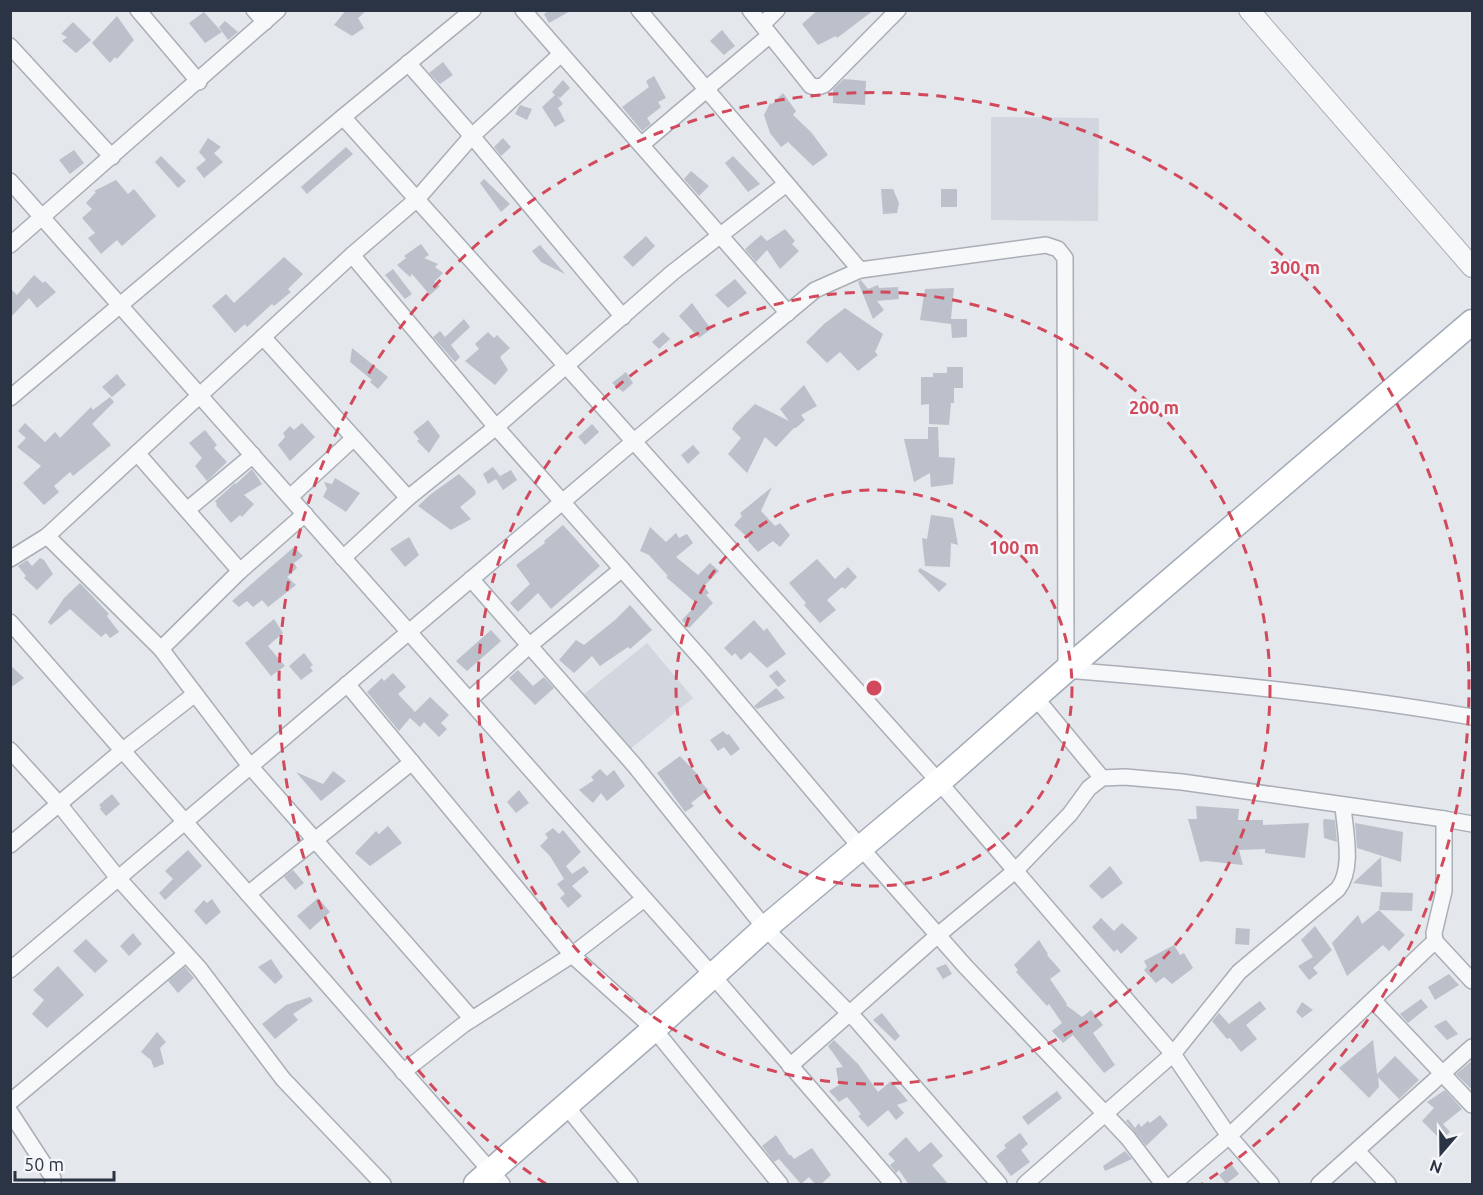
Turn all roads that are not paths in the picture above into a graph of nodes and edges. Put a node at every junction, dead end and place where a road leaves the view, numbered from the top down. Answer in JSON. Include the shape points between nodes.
{"nodes":[{"id":1,"x":138,"y":10,"type":"edge"},
{"id":2,"x":254,"y":10,"type":"edge"},
{"id":3,"x":278,"y":10,"type":"edge"},
{"id":4,"x":473,"y":10,"type":"edge"},
{"id":5,"x":523,"y":10,"type":"edge"},
{"id":6,"x":639,"y":10,"type":"edge"},
{"id":7,"x":750,"y":10,"type":"edge"},
{"id":8,"x":777,"y":10,"type":"edge"},
{"id":9,"x":898,"y":10,"type":"edge"},
{"id":10,"x":1249,"y":10,"type":"edge"},
{"id":11,"x":265,"y":22,"type":"junction"},
{"id":12,"x":766,"y":30,"type":"junction"},
{"id":13,"x":10,"y":46,"type":"edge"},
{"id":14,"x":561,"y":54,"type":"junction"},
{"id":15,"x":408,"y":63,"type":"junction"},
{"id":16,"x":199,"y":82,"type":"junction"},
{"id":17,"x":706,"y":89,"type":"junction"},
{"id":18,"x":343,"y":117,"type":"junction"},
{"id":19,"x":674,"y":117,"type":"dead end"},
{"id":20,"x":472,"y":136,"type":"junction"},
{"id":21,"x":641,"y":145,"type":"junction"},
{"id":22,"x":112,"y":157,"type":"junction"},
{"id":23,"x":10,"y":181,"type":"edge"},
{"id":24,"x":786,"y":184,"type":"junction"},
{"id":25,"x":417,"y":199,"type":"junction"},
{"id":26,"x":43,"y":218,"type":"junction"},
{"id":27,"x":720,"y":236,"type":"junction"},
{"id":28,"x":10,"y":245,"type":"edge"},
{"id":29,"x":352,"y":255,"type":"junction"},
{"id":30,"x":1473,"y":267,"type":"edge"},
{"id":31,"x":860,"y":270,"type":"junction"},
{"id":32,"x":122,"y":306,"type":"junction"},
{"id":33,"x":788,"y":313,"type":"junction"},
{"id":34,"x":623,"y":317,"type":"junction"},
{"id":35,"x":1473,"y":322,"type":"edge"},
{"id":36,"x":263,"y":337,"type":"junction"},
{"id":37,"x":566,"y":367,"type":"junction"},
{"id":38,"x":200,"y":395,"type":"junction"},
{"id":39,"x":10,"y":398,"type":"edge"},
{"id":40,"x":496,"y":427,"type":"junction"},
{"id":41,"x":354,"y":438,"type":"junction"},
{"id":42,"x":633,"y":442,"type":"junction"},
{"id":43,"x":137,"y":453,"type":"junction"},
{"id":44,"x":253,"y":455,"type":"junction"},
{"id":45,"x":290,"y":498,"type":"junction"},
{"id":46,"x":408,"y":498,"type":"junction"},
{"id":47,"x":562,"y":502,"type":"junction"},
{"id":48,"x":187,"y":510,"type":"junction"},
{"id":49,"x":305,"y":514,"type":"junction"},
{"id":50,"x":47,"y":536,"type":"junction"},
{"id":51,"x":343,"y":558,"type":"junction"},
{"id":52,"x":10,"y":559,"type":"edge"},
{"id":53,"x":622,"y":569,"type":"junction"},
{"id":54,"x":240,"y":571,"type":"junction"},
{"id":55,"x":471,"y":579,"type":"junction"},
{"id":56,"x":10,"y":622,"type":"edge"},
{"id":57,"x":409,"y":632,"type":"junction"},
{"id":58,"x":530,"y":645,"type":"junction"},
{"id":59,"x":160,"y":649,"type":"junction"},
{"id":60,"x":1066,"y":669,"type":"junction"},
{"id":61,"x":347,"y":684,"type":"junction"},
{"id":62,"x":195,"y":694,"type":"junction"},
{"id":63,"x":1035,"y":697,"type":"junction"},
{"id":64,"x":469,"y":700,"type":"junction"},
{"id":65,"x":1473,"y":717,"type":"edge"},
{"id":66,"x":10,"y":750,"type":"edge"},
{"id":67,"x":122,"y":751,"type":"junction"},
{"id":68,"x":412,"y":762,"type":"junction"},
{"id":69,"x":250,"y":766,"type":"junction"},
{"id":70,"x":1102,"y":778,"type":"junction"},
{"id":71,"x":939,"y":782,"type":"junction"},
{"id":72,"x":59,"y":804,"type":"junction"},
{"id":73,"x":1343,"y":806,"type":"junction"},
{"id":74,"x":1444,"y":819,"type":"junction"},
{"id":75,"x":185,"y":822,"type":"junction"},
{"id":76,"x":1473,"y":824,"type":"edge"},
{"id":77,"x":315,"y":840,"type":"junction"},
{"id":78,"x":10,"y":845,"type":"edge"},
{"id":79,"x":861,"y":848,"type":"junction"},
{"id":80,"x":1015,"y":871,"type":"junction"},
{"id":81,"x":118,"y":878,"type":"junction"},
{"id":82,"x":248,"y":894,"type":"junction"},
{"id":83,"x":644,"y":899,"type":"junction"},
{"id":84,"x":765,"y":928,"type":"junction"},
{"id":85,"x":938,"y":935,"type":"junction"},
{"id":86,"x":1435,"y":941,"type":"junction"},
{"id":87,"x":186,"y":954,"type":"junction"},
{"id":88,"x":572,"y":955,"type":"junction"},
{"id":89,"x":10,"y":970,"type":"edge"},
{"id":90,"x":713,"y":976,"type":"junction"},
{"id":91,"x":1473,"y":981,"type":"edge"},
{"id":92,"x":1373,"y":1000,"type":"junction"},
{"id":93,"x":850,"y":1013,"type":"junction"},
{"id":94,"x":472,"y":1019,"type":"junction"},
{"id":95,"x":654,"y":1029,"type":"junction"},
{"id":96,"x":1473,"y":1047,"type":"edge"},
{"id":97,"x":1173,"y":1054,"type":"junction"},
{"id":98,"x":790,"y":1066,"type":"junction"},
{"id":99,"x":403,"y":1072,"type":"junction"},
{"id":100,"x":1443,"y":1073,"type":"junction"},
{"id":101,"x":10,"y":1102,"type":"edge"},
{"id":102,"x":1473,"y":1105,"type":"edge"},
{"id":103,"x":566,"y":1106,"type":"junction"},
{"id":104,"x":10,"y":1112,"type":"edge"},
{"id":105,"x":1104,"y":1113,"type":"junction"},
{"id":106,"x":1229,"y":1136,"type":"junction"},
{"id":107,"x":1358,"y":1151,"type":"junction"},
{"id":108,"x":490,"y":1180,"type":"edge"},
{"id":109,"x":53,"y":1185,"type":"edge"},
{"id":110,"x":383,"y":1185,"type":"edge"},
{"id":111,"x":630,"y":1185,"type":"edge"},
{"id":112,"x":780,"y":1185,"type":"edge"},
{"id":113,"x":893,"y":1185,"type":"edge"},
{"id":114,"x":999,"y":1185,"type":"edge"},
{"id":115,"x":1025,"y":1185,"type":"edge"},
{"id":116,"x":1163,"y":1185,"type":"edge"},
{"id":117,"x":1173,"y":1185,"type":"edge"},
{"id":118,"x":1271,"y":1185,"type":"edge"},
{"id":119,"x":1320,"y":1185,"type":"edge"},
{"id":120,"x":1388,"y":1185,"type":"edge"}],
"edges":[{"from":1,"to":16,"type":"street"},
{"from":2,"to":11,"type":"street"},
{"from":3,"to":11,"type":"street"},
{"from":4,"to":15,"type":"street"},
{"from":5,"to":14,"type":"street"},
{"from":6,"to":17,"type":"street"},
{"from":7,"to":12,"type":"street"},
{"from":8,"to":12,"type":"street"},
{"from":9,"to":12,"type":"street","via":[[818,87],[811,86]]},
{"from":10,"to":30,"type":"street"},
{"from":11,"to":16,"type":"street"},
{"from":12,"to":17,"type":"street"},
{"from":13,"to":22,"type":"street"},
{"from":14,"to":20,"type":"street"},
{"from":14,"to":21,"type":"street"},
{"from":15,"to":18,"type":"street"},
{"from":15,"to":20,"type":"street"},
{"from":16,"to":22,"type":"street"},
{"from":17,"to":24,"type":"street"},
{"from":18,"to":25,"type":"street"},
{"from":18,"to":32,"type":"street"},
{"from":19,"to":21,"type":"street","via":[[705,91]]},
{"from":20,"to":25,"type":"street"},
{"from":20,"to":34,"type":"street"},
{"from":21,"to":27,"type":"street"},
{"from":22,"to":26,"type":"street"},
{"from":23,"to":26,"type":"street"},
{"from":24,"to":27,"type":"street"},
{"from":24,"to":31,"type":"street"},
{"from":25,"to":29,"type":"street"},
{"from":25,"to":37,"type":"street"},
{"from":26,"to":28,"type":"street"},
{"from":26,"to":32,"type":"street"},
{"from":27,"to":33,"type":"street"},
{"from":27,"to":34,"type":"street"},
{"from":29,"to":36,"type":"street"},
{"from":29,"to":40,"type":"street"},
{"from":31,"to":33,"type":"street","via":[[815,290]]},
{"from":31,"to":60,"type":"street","via":[[1046,245],[1058,249],[1065,258]]},
{"from":32,"to":38,"type":"street"},
{"from":32,"to":39,"type":"street"},
{"from":33,"to":42,"type":"street"},
{"from":34,"to":37,"type":"street"},
{"from":35,"to":60,"type":"main road"},
{"from":36,"to":38,"type":"street"},
{"from":36,"to":41,"type":"street"},
{"from":37,"to":40,"type":"street"},
{"from":37,"to":42,"type":"street"},
{"from":38,"to":43,"type":"street"},
{"from":38,"to":44,"type":"street"},
{"from":40,"to":46,"type":"street"},
{"from":40,"to":47,"type":"street"},
{"from":41,"to":45,"type":"street"},
{"from":41,"to":46,"type":"street"},
{"from":42,"to":47,"type":"street"},
{"from":42,"to":71,"type":"street"},
{"from":43,"to":48,"type":"street"},
{"from":43,"to":50,"type":"street"},
{"from":44,"to":45,"type":"street"},
{"from":44,"to":48,"type":"street"},
{"from":45,"to":49,"type":"street"},
{"from":46,"to":51,"type":"street"},
{"from":47,"to":53,"type":"street"},
{"from":47,"to":55,"type":"street"},
{"from":48,"to":54,"type":"street"},
{"from":49,"to":51,"type":"street"},
{"from":49,"to":54,"type":"street"},
{"from":50,"to":52,"type":"street"},
{"from":50,"to":59,"type":"street"},
{"from":51,"to":57,"type":"street"},
{"from":53,"to":58,"type":"street"},
{"from":53,"to":79,"type":"street"},
{"from":54,"to":59,"type":"street"},
{"from":55,"to":57,"type":"street"},
{"from":55,"to":58,"type":"street"},
{"from":56,"to":67,"type":"street"},
{"from":57,"to":61,"type":"street"},
{"from":57,"to":64,"type":"street"},
{"from":58,"to":64,"type":"street"},
{"from":58,"to":84,"type":"street","via":[[635,766]]},
{"from":59,"to":62,"type":"street"},
{"from":60,"to":63,"type":"main road"},
{"from":60,"to":65,"type":"street","via":[[1196,680]]},
{"from":61,"to":68,"type":"street"},
{"from":61,"to":69,"type":"street"},
{"from":62,"to":67,"type":"street"},
{"from":62,"to":69,"type":"street"},
{"from":63,"to":70,"type":"street"},
{"from":63,"to":71,"type":"main road"},
{"from":64,"to":83,"type":"street"},
{"from":66,"to":72,"type":"street"},
{"from":67,"to":72,"type":"street"},
{"from":67,"to":75,"type":"street"},
{"from":68,"to":77,"type":"street"},
{"from":68,"to":88,"type":"street"},
{"from":69,"to":75,"type":"street"},
{"from":69,"to":77,"type":"street"},
{"from":70,"to":73,"type":"street","via":[[1182,782]]},
{"from":70,"to":80,"type":"street"},
{"from":71,"to":79,"type":"main road"},
{"from":71,"to":80,"type":"street"},
{"from":72,"to":78,"type":"street"},
{"from":72,"to":81,"type":"street"},
{"from":73,"to":74,"type":"street"},
{"from":73,"to":97,"type":"street","via":[[1347,866],[1338,889],[1239,972]]},
{"from":74,"to":76,"type":"street"},
{"from":74,"to":86,"type":"street","via":[[1445,883]]},
{"from":75,"to":81,"type":"street"},
{"from":75,"to":82,"type":"street"},
{"from":77,"to":82,"type":"street"},
{"from":77,"to":94,"type":"street"},
{"from":79,"to":84,"type":"main road"},
{"from":79,"to":85,"type":"street"},
{"from":80,"to":85,"type":"street"},
{"from":80,"to":97,"type":"street"},
{"from":81,"to":87,"type":"street"},
{"from":81,"to":89,"type":"street"},
{"from":82,"to":99,"type":"street"},
{"from":83,"to":88,"type":"street"},
{"from":83,"to":90,"type":"street"},
{"from":84,"to":90,"type":"main road"},
{"from":84,"to":93,"type":"street"},
{"from":85,"to":93,"type":"street"},
{"from":85,"to":105,"type":"street"},
{"from":86,"to":91,"type":"street"},
{"from":86,"to":92,"type":"street"},
{"from":87,"to":101,"type":"street"},
{"from":87,"to":110,"type":"street","via":[[283,1078]]},
{"from":88,"to":94,"type":"street"},
{"from":88,"to":95,"type":"street"},
{"from":90,"to":95,"type":"main road"},
{"from":90,"to":98,"type":"street"},
{"from":92,"to":100,"type":"street"},
{"from":92,"to":106,"type":"street"},
{"from":93,"to":98,"type":"street"},
{"from":93,"to":114,"type":"street"},
{"from":94,"to":99,"type":"street"},
{"from":95,"to":103,"type":"main road"},
{"from":95,"to":112,"type":"street"},
{"from":96,"to":100,"type":"street"},
{"from":97,"to":105,"type":"street"},
{"from":97,"to":106,"type":"street"},
{"from":98,"to":113,"type":"street"},
{"from":99,"to":108,"type":"street"},
{"from":100,"to":102,"type":"street"},
{"from":100,"to":107,"type":"street"},
{"from":103,"to":108,"type":"main road"},
{"from":103,"to":111,"type":"street"},
{"from":104,"to":109,"type":"street","via":[[54,1178]]},
{"from":105,"to":115,"type":"street"},
{"from":105,"to":116,"type":"street"},
{"from":106,"to":117,"type":"street"},
{"from":106,"to":118,"type":"street"},
{"from":107,"to":119,"type":"street"},
{"from":107,"to":120,"type":"street"}]}
